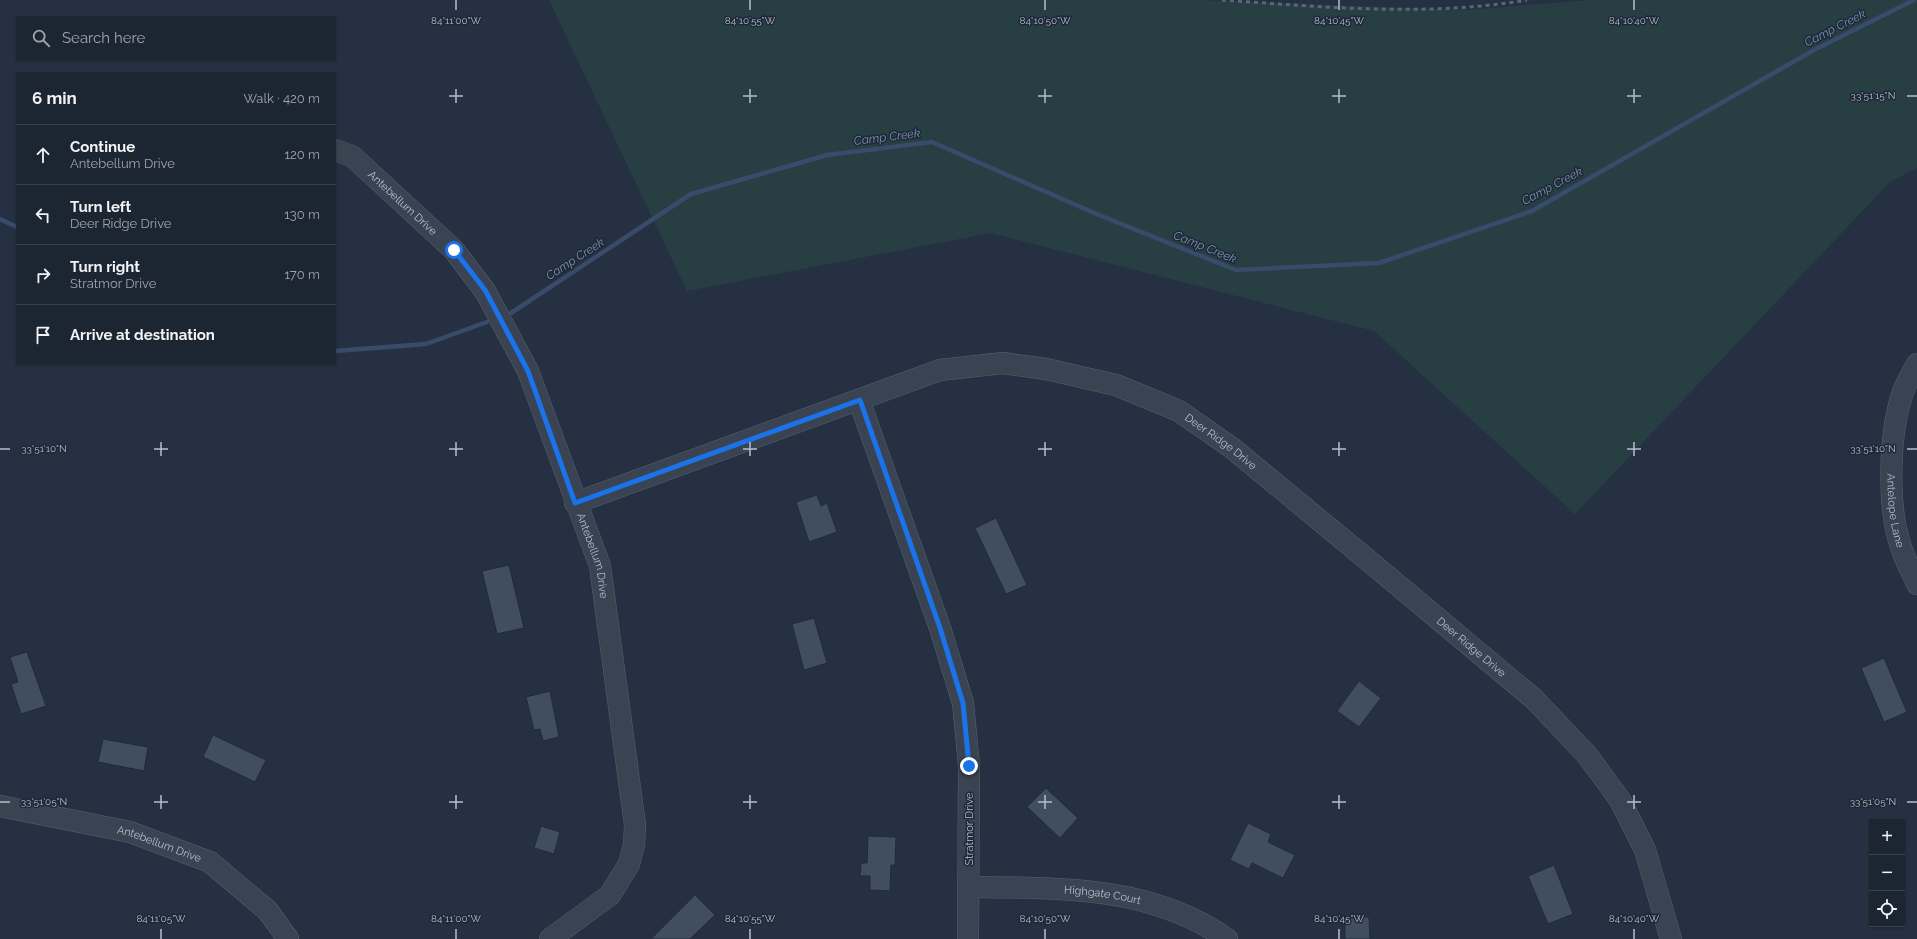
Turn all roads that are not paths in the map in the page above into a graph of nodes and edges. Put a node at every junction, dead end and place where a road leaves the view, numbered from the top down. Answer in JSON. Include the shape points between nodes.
{"nodes":[{"id":1,"x":336,"y":150,"type":"edge"},
{"id":2,"x":1917,"y":364,"type":"edge"},
{"id":3,"x":860,"y":400,"type":"junction"},
{"id":4,"x":575,"y":503,"type":"junction"},
{"id":5,"x":1917,"y":584,"type":"edge"},
{"id":6,"x":0,"y":806,"type":"edge"},
{"id":7,"x":969,"y":887,"type":"junction"},
{"id":8,"x":288,"y":939,"type":"edge"},
{"id":9,"x":550,"y":939,"type":"edge"},
{"id":10,"x":968,"y":939,"type":"edge"},
{"id":11,"x":1227,"y":939,"type":"edge"},
{"id":12,"x":1671,"y":939,"type":"edge"}],
"edges":[{"from":1,"to":4,"type":"street","name":"Antebellum Drive","via":[[352,156],[454,250],[485,290],[528,371]]},
{"from":2,"to":5,"type":"street","name":"Antelope Lane","via":[[1902,395],[1894,436],[1892,473],[1894,514],[1901,546]]},
{"from":3,"to":4,"type":"street","name":"Deer Ridge Drive"},
{"from":3,"to":7,"type":"street","name":"Stratmor Drive","via":[[940,628],[963,703],[969,766]]},
{"from":3,"to":12,"type":"street","name":"Deer Ridge Drive","via":[[940,370],[1003,363],[1046,369],[1116,385],[1179,411],[1232,448],[1381,570],[1534,699],[1587,754],[1620,800],[1645,850]]},
{"from":4,"to":9,"type":"street","name":"Antebellum Drive","via":[[600,566],[635,825],[634,845],[629,864],[610,895]]},
{"from":6,"to":8,"type":"street","name":"Antebellum Drive","via":[[130,832],[210,862],[268,910]]},
{"from":7,"to":10,"type":"street","name":"Stratmor Drive"},
{"from":7,"to":11,"type":"street","name":"Highgate Court","via":[[1066,888],[1119,895],[1170,910],[1206,925]]}]}
